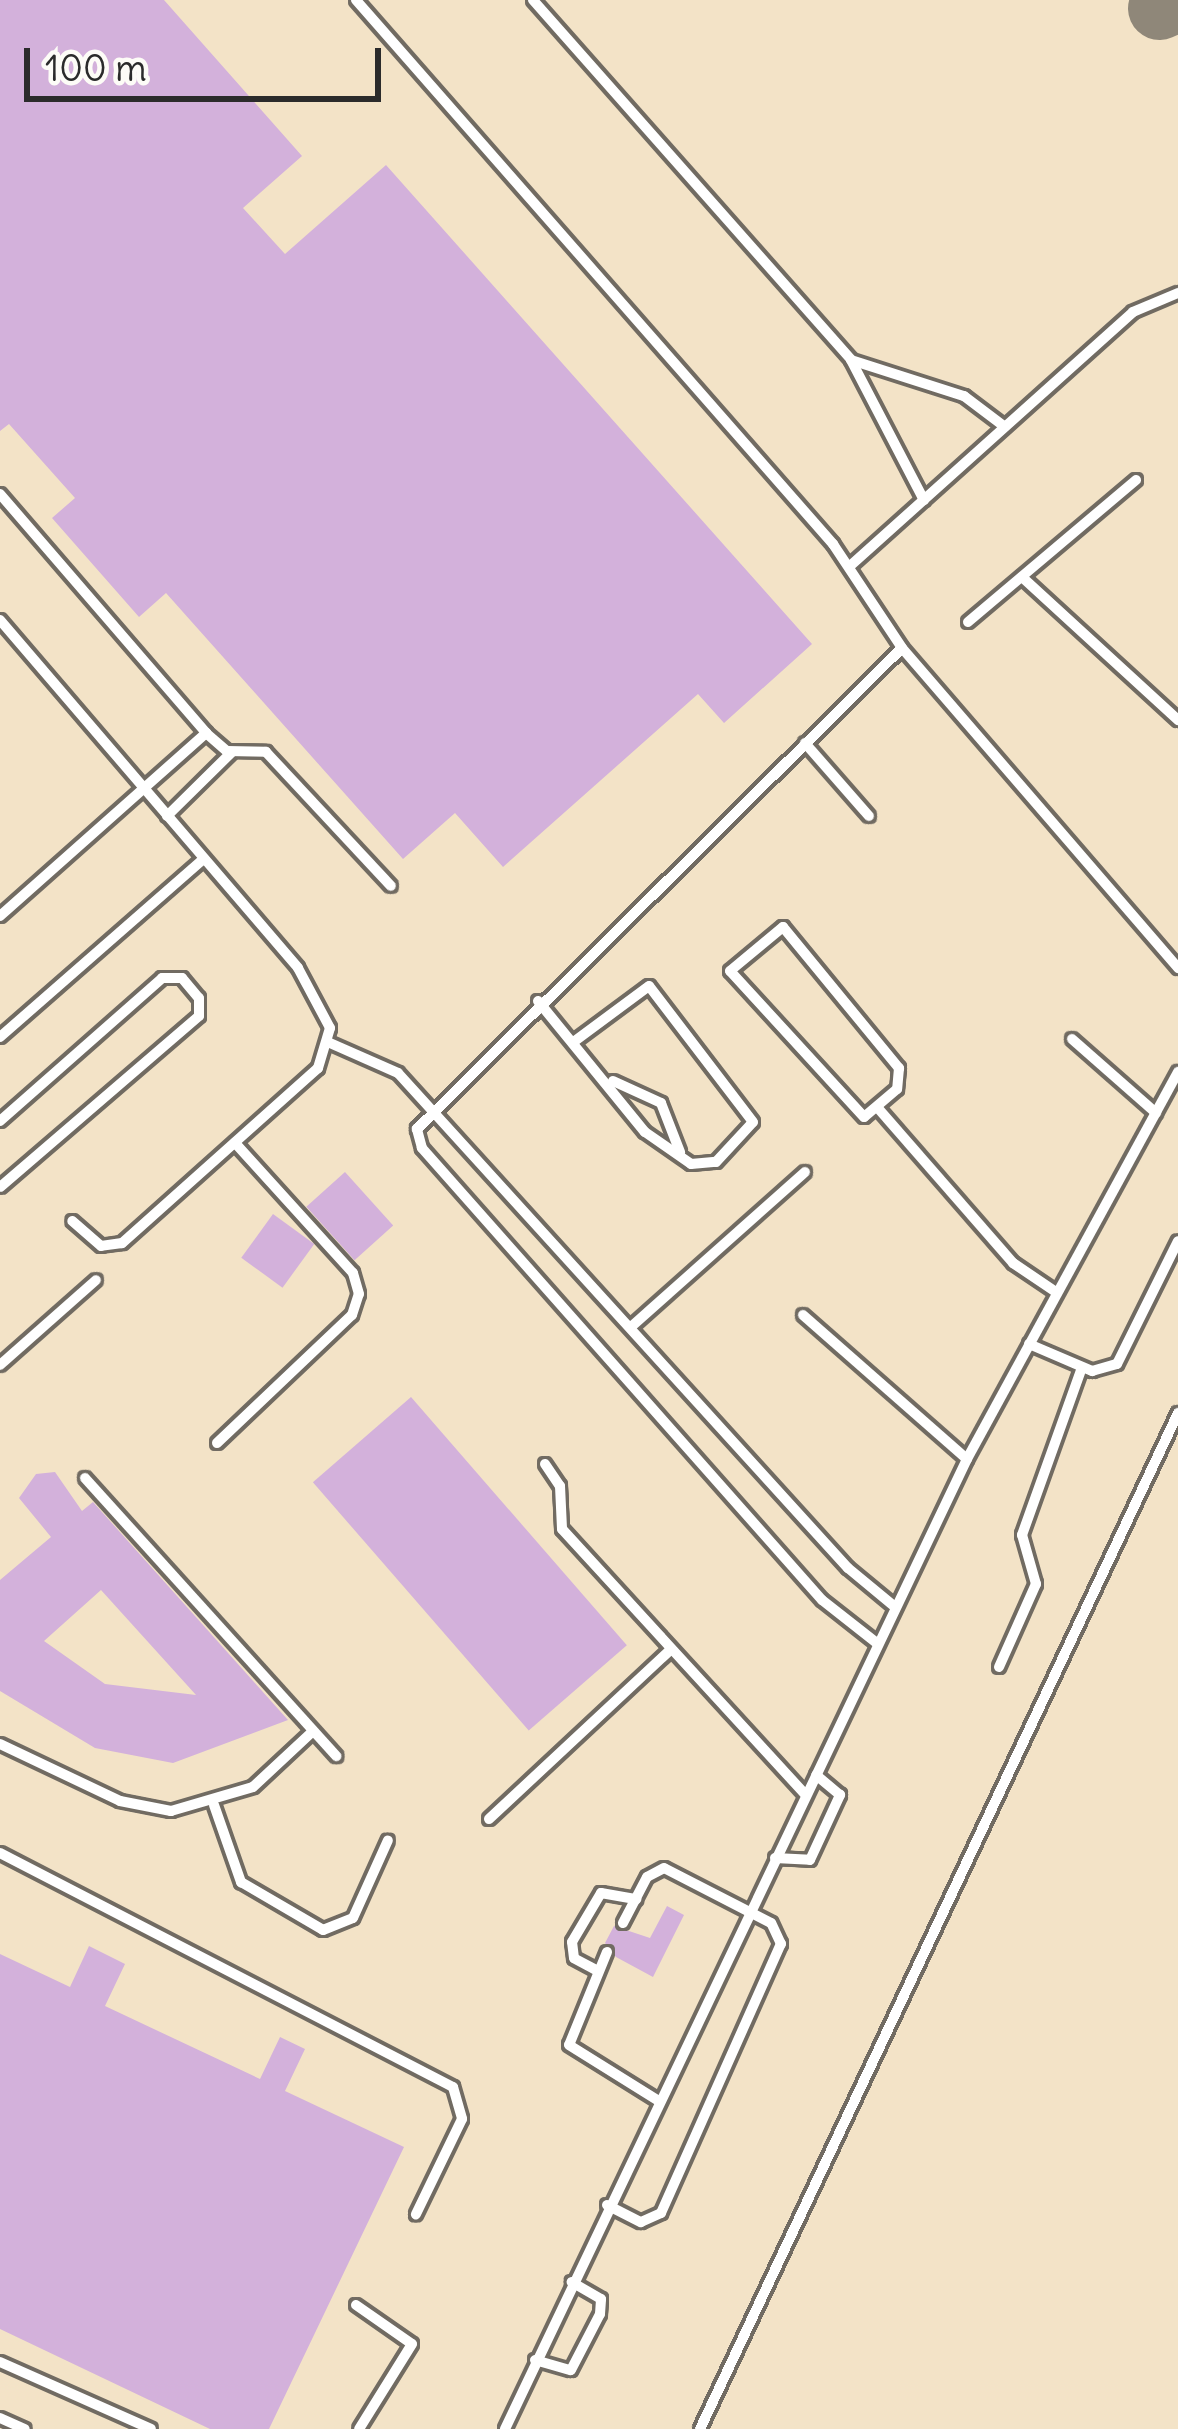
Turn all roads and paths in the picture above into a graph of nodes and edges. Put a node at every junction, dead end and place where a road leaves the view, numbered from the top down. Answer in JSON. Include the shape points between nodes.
{"nodes":[{"id":1,"x":356,"y":0,"type":"edge"},
{"id":2,"x":533,"y":0,"type":"edge"},
{"id":3,"x":1178,"y":293,"type":"edge"},
{"id":4,"x":851,"y":360,"type":"junction"},
{"id":5,"x":1005,"y":427,"type":"junction"},
{"id":6,"x":1136,"y":480,"type":"dead end"},
{"id":7,"x":0,"y":494,"type":"edge"},
{"id":8,"x":924,"y":500,"type":"junction"},
{"id":9,"x":850,"y":566,"type":"junction"},
{"id":10,"x":1022,"y":577,"type":"junction"},
{"id":11,"x":0,"y":620,"type":"edge"},
{"id":12,"x":968,"y":622,"type":"dead end"},
{"id":13,"x":902,"y":648,"type":"junction"},
{"id":14,"x":1178,"y":720,"type":"edge"},
{"id":15,"x":206,"y":733,"type":"junction"},
{"id":16,"x":805,"y":743,"type":"junction"},
{"id":17,"x":232,"y":752,"type":"junction"},
{"id":18,"x":145,"y":788,"type":"junction"},
{"id":19,"x":167,"y":816,"type":"junction"},
{"id":20,"x":868,"y":816,"type":"dead end"},
{"id":21,"x":203,"y":859,"type":"junction"},
{"id":22,"x":391,"y":886,"type":"dead end"},
{"id":23,"x":0,"y":916,"type":"edge"},
{"id":24,"x":1178,"y":968,"type":"edge"},
{"id":25,"x":538,"y":1001,"type":"junction"},
{"id":26,"x":0,"y":1037,"type":"edge"},
{"id":27,"x":1072,"y":1039,"type":"dead end"},
{"id":28,"x":575,"y":1041,"type":"junction"},
{"id":29,"x":330,"y":1043,"type":"junction"},
{"id":30,"x":1178,"y":1072,"type":"edge"},
{"id":31,"x":614,"y":1081,"type":"junction"},
{"id":32,"x":877,"y":1106,"type":"junction"},
{"id":33,"x":429,"y":1107,"type":"junction"},
{"id":34,"x":1156,"y":1113,"type":"junction"},
{"id":35,"x":0,"y":1121,"type":"edge"},
{"id":36,"x":235,"y":1143,"type":"junction"},
{"id":37,"x":680,"y":1152,"type":"junction"},
{"id":38,"x":806,"y":1172,"type":"dead end"},
{"id":39,"x":3,"y":1180,"type":"edge"},
{"id":40,"x":72,"y":1221,"type":"dead end"},
{"id":41,"x":1178,"y":1241,"type":"edge"},
{"id":42,"x":96,"y":1280,"type":"dead end"},
{"id":43,"x":1056,"y":1292,"type":"junction"},
{"id":44,"x":802,"y":1315,"type":"dead end"},
{"id":45,"x":631,"y":1327,"type":"junction"},
{"id":46,"x":1029,"y":1344,"type":"junction"},
{"id":47,"x":0,"y":1365,"type":"edge"},
{"id":48,"x":1082,"y":1366,"type":"junction"},
{"id":49,"x":1178,"y":1413,"type":"edge"},
{"id":50,"x":217,"y":1443,"type":"dead end"},
{"id":51,"x":968,"y":1459,"type":"junction"},
{"id":52,"x":545,"y":1464,"type":"dead end"},
{"id":53,"x":85,"y":1478,"type":"dead end"},
{"id":54,"x":895,"y":1607,"type":"junction"},
{"id":55,"x":878,"y":1644,"type":"junction"},
{"id":56,"x":669,"y":1651,"type":"junction"},
{"id":57,"x":1000,"y":1667,"type":"dead end"},
{"id":58,"x":313,"y":1731,"type":"junction"},
{"id":59,"x":0,"y":1744,"type":"edge"},
{"id":60,"x":336,"y":1756,"type":"dead end"},
{"id":61,"x":816,"y":1774,"type":"junction"},
{"id":62,"x":806,"y":1794,"type":"junction"},
{"id":63,"x":214,"y":1805,"type":"junction"},
{"id":64,"x":489,"y":1819,"type":"dead end"},
{"id":65,"x":388,"y":1840,"type":"dead end"},
{"id":66,"x":0,"y":1852,"type":"edge"},
{"id":67,"x":775,"y":1858,"type":"junction"},
{"id":68,"x":636,"y":1899,"type":"junction"},
{"id":69,"x":748,"y":1911,"type":"junction"},
{"id":70,"x":623,"y":1923,"type":"dead end"},
{"id":71,"x":608,"y":1952,"type":"dead end"},
{"id":72,"x":598,"y":1971,"type":"junction"},
{"id":73,"x":657,"y":2100,"type":"junction"},
{"id":74,"x":607,"y":2205,"type":"junction"},
{"id":75,"x":416,"y":2214,"type":"dead end"},
{"id":76,"x":571,"y":2282,"type":"junction"},
{"id":77,"x":356,"y":2305,"type":"dead end"},
{"id":78,"x":535,"y":2360,"type":"junction"},
{"id":79,"x":0,"y":2362,"type":"edge"},
{"id":80,"x":0,"y":2418,"type":"edge"},
{"id":81,"x":25,"y":2429,"type":"edge"},
{"id":82,"x":151,"y":2429,"type":"edge"},
{"id":83,"x":359,"y":2429,"type":"edge"},
{"id":84,"x":505,"y":2429,"type":"edge"},
{"id":85,"x":700,"y":2429,"type":"edge"}],
"edges":[{"from":1,"to":9,"type":"lane"},
{"from":2,"to":4,"type":"lane"},
{"from":3,"to":5,"type":"lane","via":[[1133,312]]},
{"from":4,"to":5,"type":"lane","via":[[964,396]]},
{"from":4,"to":8,"type":"lane"},
{"from":5,"to":8,"type":"lane"},
{"from":6,"to":10,"type":"lane"},
{"from":7,"to":15,"type":"lane"},
{"from":8,"to":9,"type":"lane"},
{"from":9,"to":13,"type":"lane"},
{"from":10,"to":12,"type":"lane"},
{"from":10,"to":14,"type":"lane"},
{"from":11,"to":18,"type":"lane"},
{"from":13,"to":16,"type":"lane"},
{"from":13,"to":24,"type":"lane"},
{"from":15,"to":17,"type":"lane"},
{"from":15,"to":18,"type":"lane"},
{"from":16,"to":20,"type":"lane"},
{"from":16,"to":25,"type":"lane"},
{"from":17,"to":19,"type":"lane"},
{"from":17,"to":22,"type":"lane","via":[[266,752]]},
{"from":18,"to":19,"type":"lane"},
{"from":18,"to":23,"type":"lane"},
{"from":19,"to":21,"type":"lane"},
{"from":21,"to":26,"type":"lane"},
{"from":21,"to":29,"type":"lane","via":[[308,981]]},
{"from":25,"to":28,"type":"lane"},
{"from":25,"to":33,"type":"lane"},
{"from":27,"to":34,"type":"lane"},
{"from":28,"to":31,"type":"lane"},
{"from":28,"to":37,"type":"lane","via":[[633,988],[654,989],[753,1116],[710,1165]]},
{"from":29,"to":33,"type":"lane","via":[[382,1059]]},
{"from":29,"to":36,"type":"lane","via":[[318,1068]]},
{"from":30,"to":34,"type":"lane"},
{"from":31,"to":37,"type":"lane","via":[[645,1132]]},
{"from":31,"to":37,"type":"lane","via":[[661,1103]]},
{"from":32,"to":32,"type":"lane","via":[[900,1084],[898,1068],[773,926],[735,956],[733,974],[852,1115]]},
{"from":32,"to":43,"type":"lane","via":[[1012,1263]]},
{"from":33,"to":45,"type":"lane"},
{"from":33,"to":55,"type":"lane","via":[[422,1148],[822,1600]]},
{"from":34,"to":43,"type":"lane"},
{"from":35,"to":39,"type":"lane","via":[[162,978],[182,978],[200,998],[199,1016]]},
{"from":36,"to":40,"type":"lane","via":[[115,1247]]},
{"from":36,"to":50,"type":"lane","via":[[353,1273],[359,1294],[352,1315]]},
{"from":38,"to":45,"type":"lane"},
{"from":41,"to":48,"type":"lane","via":[[1122,1359]]},
{"from":42,"to":47,"type":"lane"},
{"from":43,"to":46,"type":"lane"},
{"from":44,"to":51,"type":"lane"},
{"from":45,"to":54,"type":"lane"},
{"from":46,"to":48,"type":"lane"},
{"from":46,"to":51,"type":"lane"},
{"from":48,"to":57,"type":"lane","via":[[1022,1534],[1036,1584]]},
{"from":49,"to":85,"type":"lane"},
{"from":51,"to":54,"type":"lane"},
{"from":52,"to":56,"type":"lane","via":[[560,1486],[558,1524]]},
{"from":53,"to":58,"type":"lane"},
{"from":54,"to":55,"type":"lane"},
{"from":55,"to":61,"type":"lane"},
{"from":56,"to":62,"type":"lane"},
{"from":56,"to":64,"type":"lane"},
{"from":58,"to":60,"type":"lane"},
{"from":58,"to":63,"type":"lane","via":[[265,1778]]},
{"from":59,"to":63,"type":"lane","via":[[136,1806]]},
{"from":61,"to":62,"type":"lane"},
{"from":61,"to":67,"type":"lane","via":[[840,1795],[810,1861]]},
{"from":62,"to":67,"type":"lane"},
{"from":63,"to":65,"type":"lane","via":[[241,1882],[323,1930],[349,1923]]},
{"from":66,"to":75,"type":"lane","via":[[453,2087],[462,2119]]},
{"from":67,"to":69,"type":"lane"},
{"from":68,"to":69,"type":"lane","via":[[664,1868]]},
{"from":68,"to":70,"type":"lane"},
{"from":68,"to":72,"type":"lane","via":[[601,1893],[572,1942],[574,1958]]},
{"from":69,"to":73,"type":"lane"},
{"from":69,"to":74,"type":"lane","via":[[776,1927],[781,1944],[661,2213],[641,2222]]},
{"from":71,"to":72,"type":"lane"},
{"from":72,"to":73,"type":"lane","via":[[569,2045]]},
{"from":73,"to":74,"type":"lane"},
{"from":74,"to":76,"type":"lane"},
{"from":76,"to":78,"type":"lane"},
{"from":76,"to":78,"type":"lane","via":[[601,2299],[600,2314],[571,2370]]},
{"from":77,"to":83,"type":"lane","via":[[412,2344]]},
{"from":78,"to":84,"type":"lane"},
{"from":79,"to":82,"type":"lane"},
{"from":80,"to":81,"type":"lane"}]}
